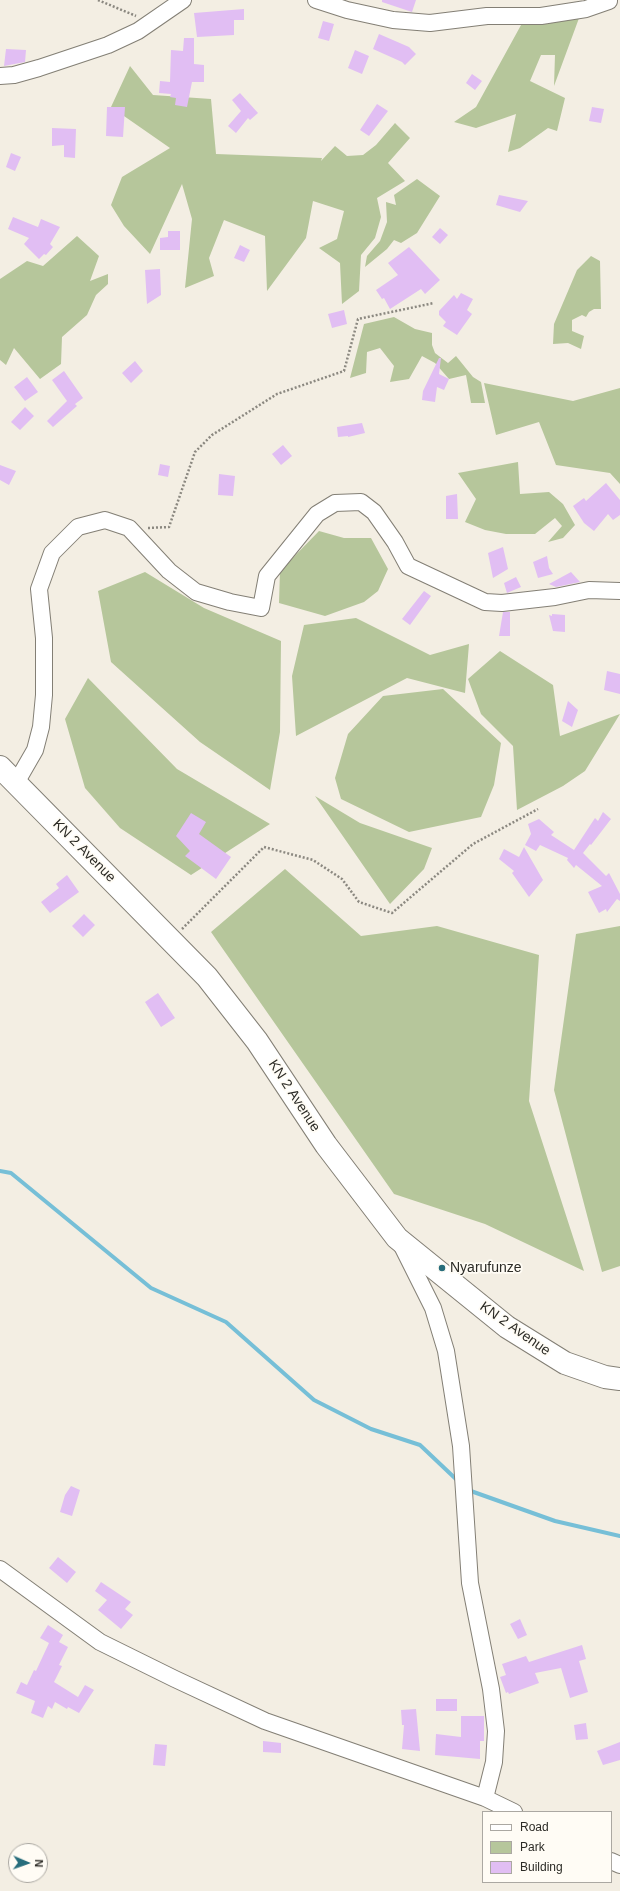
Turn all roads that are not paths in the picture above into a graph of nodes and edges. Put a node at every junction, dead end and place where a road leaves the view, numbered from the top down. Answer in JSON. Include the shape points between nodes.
{"nodes":[{"id":1,"x":183,"y":0,"type":"edge"},
{"id":2,"x":316,"y":0,"type":"edge"},
{"id":3,"x":609,"y":1,"type":"dead end"},
{"id":4,"x":0,"y":76,"type":"edge"},
{"id":5,"x":620,"y":591,"type":"edge"},
{"id":6,"x":0,"y":767,"type":"edge"},
{"id":7,"x":16,"y":783,"type":"junction"},
{"id":8,"x":397,"y":1238,"type":"junction"},
{"id":9,"x":620,"y":1379,"type":"edge"},
{"id":10,"x":0,"y":1569,"type":"edge"},
{"id":11,"x":485,"y":1798,"type":"junction"},
{"id":12,"x":512,"y":1811,"type":"edge"}],
"edges":[{"from":1,"to":4,"type":"street","via":[[138,31],[108,44],[39,68]]},
{"from":2,"to":3,"type":"street","via":[[393,20],[430,22],[488,16],[541,16],[586,9]]},
{"from":5,"to":7,"type":"street","via":[[589,590],[555,597],[502,603],[485,602],[408,566],[374,512],[361,502],[335,503],[317,514],[267,576],[260,608],[196,592],[169,571],[129,528],[105,520],[78,528],[52,553],[39,589],[44,638],[41,727],[35,750]]},
{"from":6,"to":7,"type":"main road","name":"KN 2 Avenue"},
{"from":7,"to":8,"type":"main road","name":"KN 2 Avenue","via":[[208,977],[257,1041],[326,1145]]},
{"from":8,"to":9,"type":"main road","name":"KN 2 Avenue","via":[[507,1327],[565,1362],[605,1377]]},
{"from":8,"to":11,"type":"street","via":[[433,1308],[446,1351],[461,1446],[470,1583],[491,1689],[496,1731],[494,1762]]},
{"from":10,"to":11,"type":"street","via":[[100,1642],[175,1679],[265,1720]]},
{"from":11,"to":12,"type":"street"}]}
